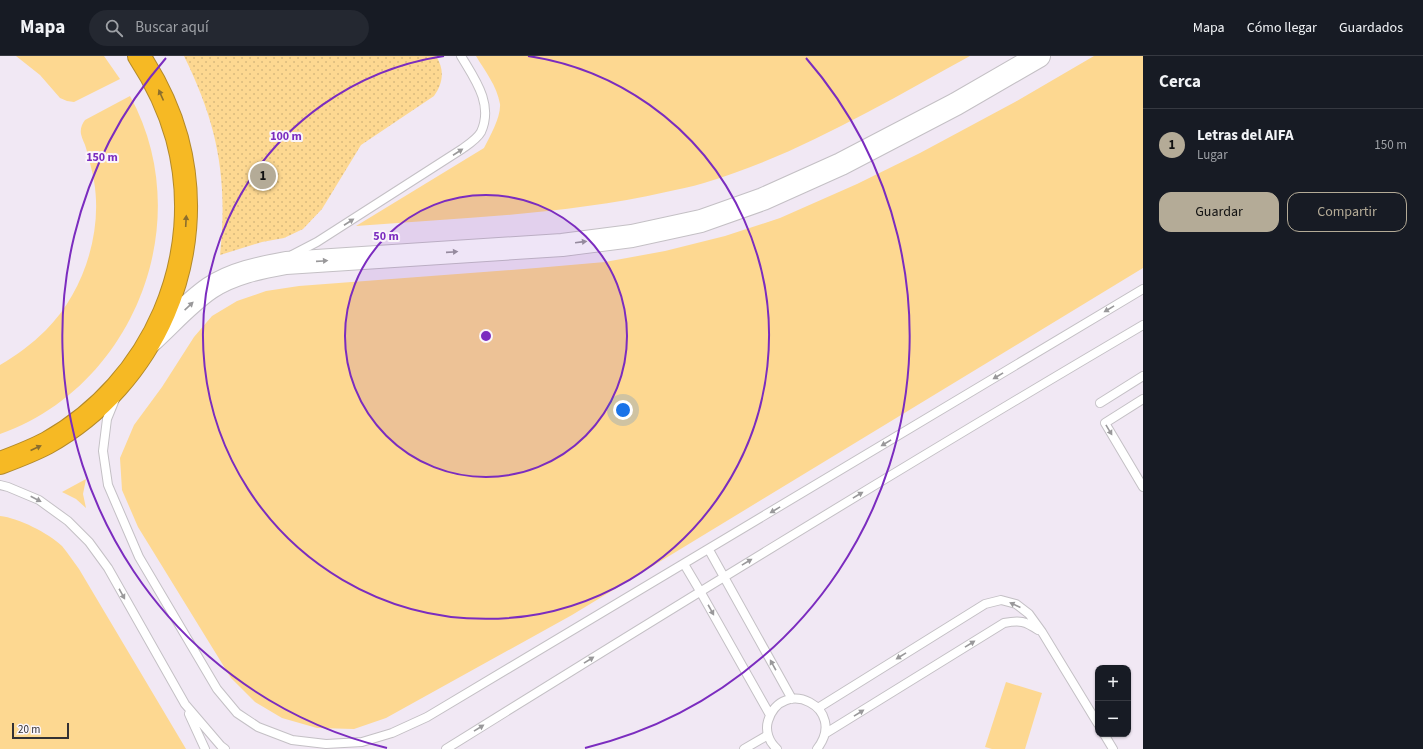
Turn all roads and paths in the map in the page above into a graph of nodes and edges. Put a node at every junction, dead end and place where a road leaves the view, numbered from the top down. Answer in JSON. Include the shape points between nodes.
{"nodes":[{"id":1,"x":139,"y":56,"type":"edge"},
{"id":2,"x":460,"y":56,"type":"edge"},
{"id":3,"x":1039,"y":56,"type":"edge"},
{"id":4,"x":252,"y":270,"type":"junction"},
{"id":5,"x":1143,"y":289,"type":"edge"},
{"id":6,"x":1143,"y":325,"type":"edge"},
{"id":7,"x":150,"y":342,"type":"junction"},
{"id":8,"x":134,"y":366,"type":"junction"},
{"id":9,"x":1143,"y":376,"type":"edge"},
{"id":10,"x":1143,"y":399,"type":"edge"},
{"id":11,"x":1100,"y":403,"type":"dead end"},
{"id":12,"x":0,"y":463,"type":"edge"},
{"id":13,"x":0,"y":485,"type":"edge"},
{"id":14,"x":1143,"y":487,"type":"edge"},
{"id":15,"x":709,"y":550,"type":"junction"},
{"id":16,"x":684,"y":564,"type":"junction"},
{"id":17,"x":724,"y":576,"type":"junction"},
{"id":18,"x":700,"y":590,"type":"junction"},
{"id":19,"x":1042,"y":632,"type":"junction"},
{"id":20,"x":792,"y":699,"type":"junction"},
{"id":21,"x":185,"y":704,"type":"junction"},
{"id":22,"x":818,"y":708,"type":"junction"},
{"id":23,"x":770,"y":715,"type":"junction"},
{"id":24,"x":1095,"y":719,"type":"edge"},
{"id":25,"x":826,"y":733,"type":"junction"},
{"id":26,"x":768,"y":735,"type":"junction"},
{"id":27,"x":1106,"y":737,"type":"edge"},
{"id":28,"x":205,"y":749,"type":"edge"},
{"id":29,"x":225,"y":749,"type":"edge"},
{"id":30,"x":446,"y":749,"type":"edge"},
{"id":31,"x":744,"y":749,"type":"edge"},
{"id":32,"x":777,"y":749,"type":"edge"},
{"id":33,"x":817,"y":749,"type":"edge"},
{"id":34,"x":1113,"y":749,"type":"edge"}],
"edges":[{"from":7,"to":1,"type":"highway","one_way":true,"via":[[164,316],[174,288],[185,236],[186,211],[185,186],[177,138],[160,92]]},
{"from":4,"to":2,"type":"lane","one_way":true,"via":[[290,256],[317,242],[472,141],[480,132],[485,105],[481,90]]},
{"from":4,"to":3,"type":"main road","one_way":true,"via":[[286,263],[562,245],[632,236],[701,221],[763,199],[841,164],[956,104]]},
{"from":7,"to":4,"type":"main road","one_way":true,"via":[[210,288]]},
{"from":5,"to":15,"type":"lane","one_way":true},
{"from":17,"to":6,"type":"lane","one_way":true},
{"from":7,"to":8,"type":"highway"},
{"from":12,"to":8,"type":"highway","one_way":true,"via":[[47,443],[72,428],[116,389]]},
{"from":8,"to":16,"type":"lane","via":[[118,392],[107,419],[103,451],[108,485],[120,516],[139,557],[217,689],[237,713],[258,727],[292,740],[326,744],[362,742],[392,733],[427,717]]},
{"from":9,"to":11,"type":"lane"},
{"from":10,"to":14,"type":"lane","one_way":true,"via":[[1105,423]]},
{"from":13,"to":21,"type":"lane","one_way":true,"via":[[39,500],[68,521],[89,542],[108,568]]},
{"from":15,"to":16,"type":"lane"},
{"from":15,"to":17,"type":"lane"},
{"from":16,"to":18,"type":"lane"},
{"from":17,"to":18,"type":"lane"},
{"from":20,"to":17,"type":"lane","one_way":true},
{"from":18,"to":23,"type":"lane","one_way":true},
{"from":30,"to":18,"type":"lane","one_way":true},
{"from":19,"to":22,"type":"lane","one_way":true,"via":[[1029,614],[1016,604],[1001,600],[985,604]]},
{"from":19,"to":24,"type":"lane"},
{"from":25,"to":19,"type":"lane","one_way":true,"via":[[1004,623],[1016,620],[1027,622]]},
{"from":20,"to":22,"type":"lane","via":[[802,699]]},
{"from":20,"to":23,"type":"lane","via":[[783,701]]},
{"from":21,"to":28,"type":"lane"},
{"from":21,"to":29,"type":"lane"},
{"from":22,"to":25,"type":"lane","via":[[824,720]]},
{"from":23,"to":26,"type":"lane"},
{"from":25,"to":33,"type":"lane"},
{"from":26,"to":31,"type":"lane"},
{"from":26,"to":32,"type":"lane"},
{"from":27,"to":34,"type":"lane"}]}
